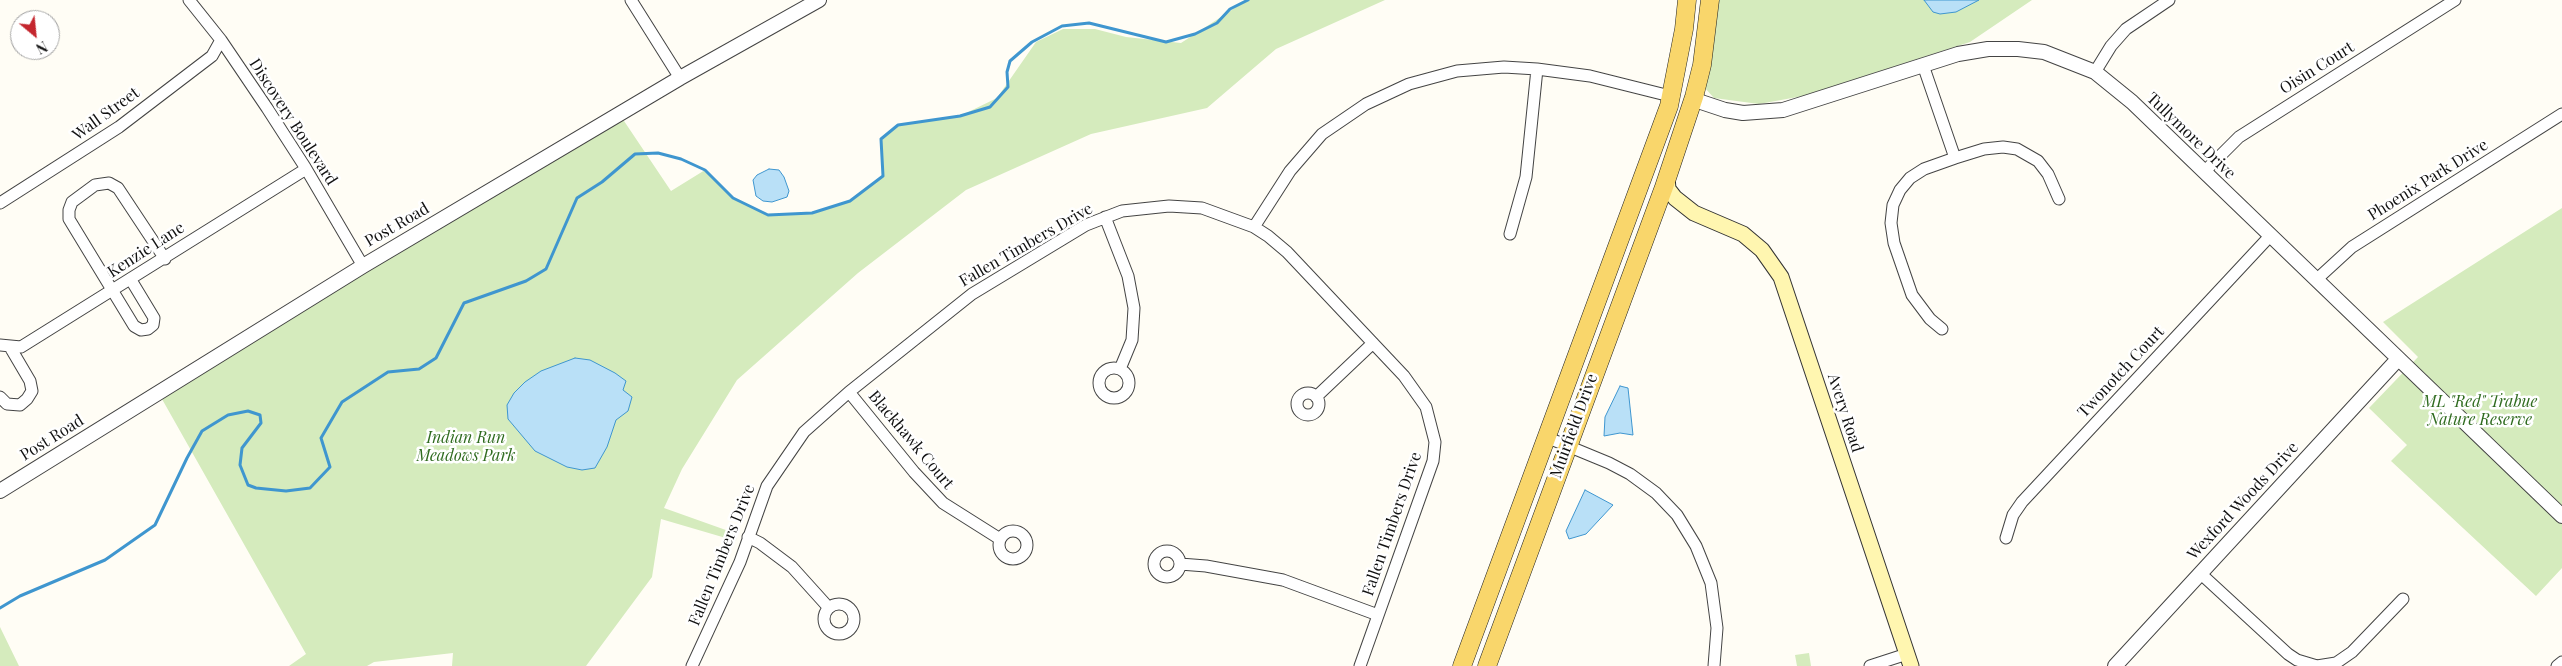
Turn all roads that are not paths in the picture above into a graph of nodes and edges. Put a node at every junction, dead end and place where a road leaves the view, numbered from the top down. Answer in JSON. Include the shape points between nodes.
{"nodes":[{"id":1,"x":189,"y":0,"type":"edge"},
{"id":2,"x":631,"y":0,"type":"edge"},
{"id":3,"x":818,"y":0,"type":"edge"},
{"id":4,"x":1687,"y":0,"type":"edge"},
{"id":5,"x":1694,"y":0,"type":"edge"},
{"id":6,"x":1701,"y":0,"type":"edge"},
{"id":7,"x":1710,"y":0,"type":"edge"},
{"id":8,"x":2169,"y":0,"type":"edge"},
{"id":9,"x":2455,"y":0,"type":"edge"},
{"id":10,"x":221,"y":40,"type":"junction"},
{"id":11,"x":1922,"y":65,"type":"junction"},
{"id":12,"x":1537,"y":69,"type":"junction"},
{"id":13,"x":2095,"y":72,"type":"junction"},
{"id":14,"x":680,"y":78,"type":"junction"},
{"id":15,"x":1670,"y":96,"type":"junction"},
{"id":16,"x":1694,"y":97,"type":"junction"},
{"id":17,"x":2562,"y":114,"type":"edge"},
{"id":18,"x":1955,"y":158,"type":"junction"},
{"id":19,"x":306,"y":169,"type":"junction"},
{"id":20,"x":2204,"y":172,"type":"junction"},
{"id":21,"x":1665,"y":182,"type":"junction"},
{"id":22,"x":2059,"y":199,"type":"dead end"},
{"id":23,"x":0,"y":203,"type":"edge"},
{"id":24,"x":1657,"y":205,"type":"junction"},
{"id":25,"x":1694,"y":213,"type":"junction"},
{"id":26,"x":1105,"y":217,"type":"junction"},
{"id":27,"x":1254,"y":227,"type":"junction"},
{"id":28,"x":1510,"y":234,"type":"dead end"},
{"id":29,"x":2270,"y":236,"type":"junction"},
{"id":30,"x":165,"y":259,"type":"junction"},
{"id":31,"x":363,"y":266,"type":"junction"},
{"id":32,"x":131,"y":280,"type":"junction"},
{"id":33,"x":2316,"y":280,"type":"junction"},
{"id":34,"x":114,"y":291,"type":"junction"},
{"id":35,"x":1942,"y":329,"type":"dead end"},
{"id":36,"x":1373,"y":343,"type":"junction"},
{"id":37,"x":5,"y":346,"type":"edge"},
{"id":38,"x":2398,"y":359,"type":"junction"},
{"id":39,"x":1120,"y":369,"type":"dead end"},
{"id":40,"x":849,"y":392,"type":"junction"},
{"id":41,"x":0,"y":397,"type":"edge"},
{"id":42,"x":1316,"y":397,"type":"dead end"},
{"id":43,"x":1546,"y":437,"type":"junction"},
{"id":44,"x":1567,"y":446,"type":"junction"},
{"id":45,"x":0,"y":491,"type":"edge"},
{"id":46,"x":2562,"y":516,"type":"edge"},
{"id":47,"x":748,"y":537,"type":"junction"},
{"id":48,"x":2006,"y":538,"type":"dead end"},
{"id":49,"x":1000,"y":539,"type":"dead end"},
{"id":50,"x":1180,"y":564,"type":"dead end"},
{"id":51,"x":2200,"y":573,"type":"junction"},
{"id":52,"x":2403,"y":599,"type":"dead end"},
{"id":53,"x":829,"y":608,"type":"dead end"},
{"id":54,"x":1378,"y":615,"type":"junction"},
{"id":55,"x":1909,"y":660,"type":"edge"},
{"id":56,"x":2562,"y":662,"type":"edge"},
{"id":57,"x":692,"y":666,"type":"edge"},
{"id":58,"x":1360,"y":666,"type":"edge"},
{"id":59,"x":1462,"y":666,"type":"edge"},
{"id":60,"x":1487,"y":666,"type":"edge"},
{"id":61,"x":1714,"y":666,"type":"edge"},
{"id":62,"x":1870,"y":666,"type":"edge"},
{"id":63,"x":2114,"y":666,"type":"edge"},
{"id":64,"x":2557,"y":666,"type":"edge"}],
"edges":[{"from":1,"to":10,"type":"street","name":"Discovery Boulevard"},
{"from":2,"to":14,"type":"street"},
{"from":3,"to":14,"type":"street","name":"Post Road"},
{"from":4,"to":15,"type":"main road","name":"Muirfield Drive"},
{"from":5,"to":24,"type":"main road","via":[[1689,47],[1668,138],[1650,185],[1650,194]]},
{"from":6,"to":16,"type":"main road","via":[[1688,86]]},
{"from":7,"to":16,"type":"main road","name":"Muirfield Drive","via":[[1702,65]]},
{"from":8,"to":13,"type":"street","via":[[2126,29]]},
{"from":9,"to":20,"type":"street","name":"Oisin Court","via":[[2239,137]]},
{"from":10,"to":19,"type":"street","name":"Discovery Boulevard"},
{"from":10,"to":23,"type":"street","name":"Wall Street","via":[[212,56],[119,127]]},
{"from":11,"to":13,"type":"street","name":"Tullymore Drive","via":[[1966,52],[2018,49],[2044,52]]},
{"from":11,"to":16,"type":"street","name":"Tullymore Drive","via":[[1783,110],[1743,113],[1725,110]]},
{"from":11,"to":18,"type":"street"},
{"from":12,"to":15,"type":"street","via":[[1590,76]]},
{"from":12,"to":27,"type":"street","via":[[1458,71],[1408,84],[1366,104],[1322,134],[1303,154]]},
{"from":12,"to":28,"type":"street","via":[[1526,177]]},
{"from":13,"to":20,"type":"street","name":"Tullymore Drive","via":[[2132,102]]},
{"from":14,"to":31,"type":"street","name":"Post Road"},
{"from":15,"to":43,"type":"main road","name":"Muirfield Drive","via":[[1629,217]]},
{"from":16,"to":21,"type":"main road","name":"Muirfield Drive"},
{"from":17,"to":33,"type":"street","name":"Phoenix Park Drive","via":[[2352,247]]},
{"from":18,"to":22,"type":"street","via":[[2003,147],[2030,154],[2048,174]]},
{"from":18,"to":35,"type":"street","via":[[1924,169],[1910,178],[1893,206],[1891,222],[1894,243],[1912,295]]},
{"from":19,"to":30,"type":"street","name":"Kenzie Lane"},
{"from":19,"to":31,"type":"street","name":"Discovery Boulevard"},
{"from":20,"to":29,"type":"street","name":"Tullymore Drive"},
{"from":21,"to":24,"type":"main road","name":"Muirfield Drive"},
{"from":21,"to":25,"type":"main road","name":"Avery Road","via":[[1670,193]]},
{"from":24,"to":25,"type":"main road","name":"Avery Road"},
{"from":24,"to":44,"type":"main road","name":"Muirfield Drive"},
{"from":25,"to":55,"type":"main road","name":"Avery Road","via":[[1744,234],[1762,250],[1781,277]]},
{"from":26,"to":27,"type":"street","name":"Fallen Timbers Drive","via":[[1151,206],[1188,206]]},
{"from":26,"to":39,"type":"street","via":[[1128,276],[1134,308],[1132,340]]},
{"from":26,"to":40,"type":"street","name":"Fallen Timbers Drive","via":[[1086,225],[972,294]]},
{"from":27,"to":36,"type":"street","name":"Fallen Timbers Drive","via":[[1287,252]]},
{"from":29,"to":33,"type":"street","name":"Tullymore Drive"},
{"from":29,"to":48,"type":"street","name":"Twonotch Court","via":[[2022,502],[2013,515]]},
{"from":30,"to":32,"type":"street","name":"Kenzie Lane"},
{"from":30,"to":34,"type":"street","via":[[118,188],[109,183],[95,185],[72,202],[70,219]]},
{"from":31,"to":45,"type":"street","name":"Post Road"},
{"from":32,"to":34,"type":"street","name":"Kenzie Lane"},
{"from":32,"to":34,"type":"street","via":[[154,318],[148,329],[134,326]]},
{"from":33,"to":38,"type":"street","name":"Tullymore Drive"},
{"from":34,"to":37,"type":"street","name":"Kenzie Lane","via":[[21,347]]},
{"from":36,"to":42,"type":"street"},
{"from":36,"to":54,"type":"street","name":"Fallen Timbers Drive","via":[[1416,390],[1426,407],[1435,442],[1429,477]]},
{"from":37,"to":41,"type":"street","via":[[30,381],[32,390],[20,405],[7,404]]},
{"from":38,"to":46,"type":"street","name":"Tullymore Drive"},
{"from":38,"to":51,"type":"street","name":"Wexford Woods Drive"},
{"from":40,"to":47,"type":"street","name":"Fallen Timbers Drive","via":[[804,432],[767,486]]},
{"from":40,"to":49,"type":"street","name":"Blackhawk Court","via":[[943,503]]},
{"from":43,"to":44,"type":"street"},
{"from":43,"to":59,"type":"main road","name":"Muirfield Drive"},
{"from":44,"to":60,"type":"main road","name":"Muirfield Drive"},
{"from":44,"to":61,"type":"street","via":[[1609,463],[1645,484],[1666,502],[1685,527],[1705,564],[1711,584],[1717,628]]},
{"from":47,"to":53,"type":"street","via":[[792,567]]},
{"from":47,"to":57,"type":"street","name":"Fallen Timbers Drive","via":[[740,562]]},
{"from":50,"to":54,"type":"street","via":[[1283,580]]},
{"from":51,"to":52,"type":"street","via":[[2288,654],[2318,666],[2336,663],[2352,652]]},
{"from":51,"to":63,"type":"street","name":"Wexford Woods Drive"},
{"from":54,"to":58,"type":"street","name":"Fallen Timbers Drive"},
{"from":55,"to":62,"type":"street"},
{"from":56,"to":64,"type":"street"}]}
